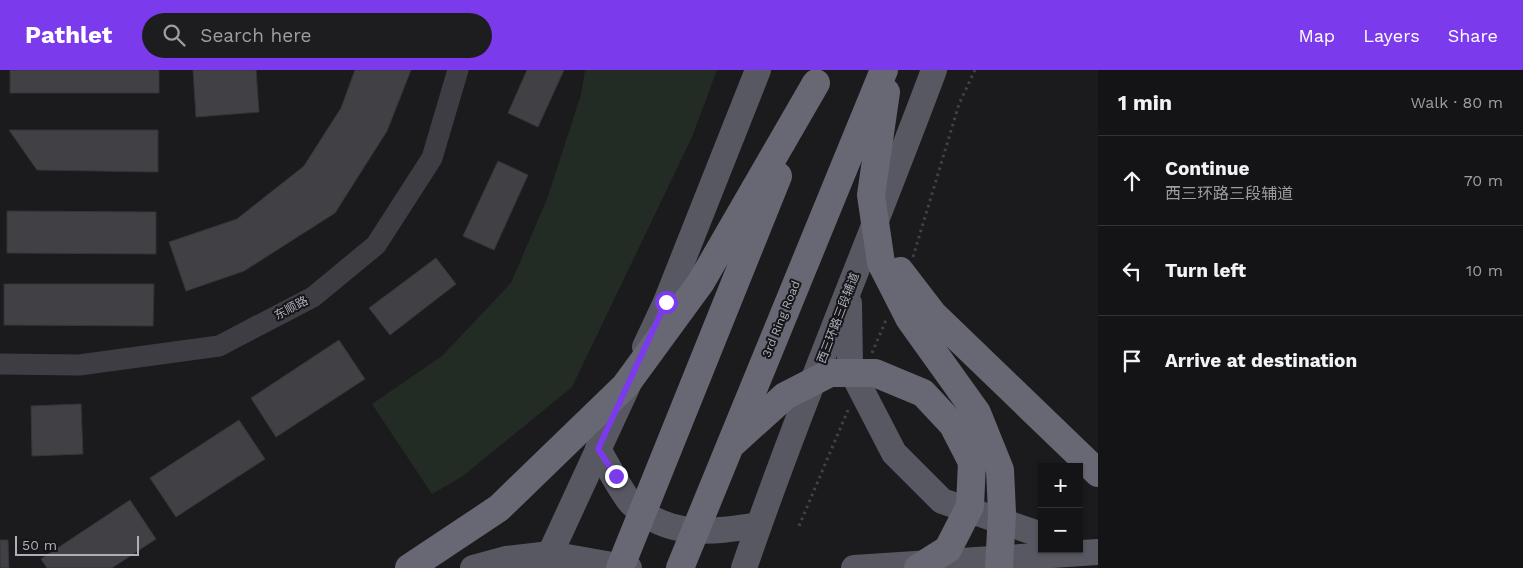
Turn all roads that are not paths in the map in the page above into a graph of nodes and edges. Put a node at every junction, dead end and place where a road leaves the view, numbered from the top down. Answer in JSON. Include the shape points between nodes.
{"nodes":[{"id":1,"x":458,"y":70,"type":"edge"},
{"id":2,"x":758,"y":70,"type":"edge"},
{"id":3,"x":884,"y":70,"type":"edge"},
{"id":4,"x":890,"y":70,"type":"edge"},
{"id":5,"x":934,"y":70,"type":"edge"},
{"id":6,"x":818,"y":77,"type":"edge"},
{"id":7,"x":872,"y":201,"type":"junction"},
{"id":8,"x":848,"y":289,"type":"junction"},
{"id":9,"x":0,"y":364,"type":"edge"},
{"id":10,"x":728,"y":447,"type":"junction"},
{"id":11,"x":598,"y":449,"type":"junction"},
{"id":12,"x":1098,"y":473,"type":"edge"},
{"id":13,"x":759,"y":525,"type":"junction"},
{"id":14,"x":1038,"y":534,"type":"edge"},
{"id":15,"x":1083,"y":548,"type":"edge"},
{"id":16,"x":1098,"y":552,"type":"edge"},
{"id":17,"x":543,"y":563,"type":"edge"},
{"id":18,"x":409,"y":568,"type":"edge"},
{"id":19,"x":473,"y":568,"type":"edge"},
{"id":20,"x":620,"y":568,"type":"edge"},
{"id":21,"x":629,"y":568,"type":"edge"},
{"id":22,"x":680,"y":568,"type":"edge"},
{"id":23,"x":744,"y":568,"type":"edge"},
{"id":24,"x":854,"y":568,"type":"edge"},
{"id":25,"x":918,"y":568,"type":"edge"},
{"id":26,"x":999,"y":568,"type":"edge"},
{"id":27,"x":1045,"y":568,"type":"edge"}],
"edges":[{"from":1,"to":9,"type":"street","name":"东顺路","via":[[432,158],[422,174],[376,245],[313,297],[219,346],[79,365]]},
{"from":2,"to":11,"type":"main road","via":[[666,302]]},
{"from":3,"to":10,"type":"highway","name":"3rd Ring Road","bridge":true},
{"from":4,"to":7,"type":"highway","bridge":true},
{"from":5,"to":8,"type":"main road","name":"西三环路三段辅道","via":[[898,169]]},
{"from":6,"to":18,"type":"highway","bridge":true,"via":[[701,282],[624,386],[499,508]]},
{"from":6,"to":20,"type":"highway","bridge":true},
{"from":7,"to":12,"type":"highway","bridge":true,"via":[[885,243],[902,275],[933,314]]},
{"from":7,"to":26,"type":"highway","bridge":true,"via":[[882,263],[909,318],[977,413],[1000,470]]},
{"from":8,"to":13,"type":"main road","name":"西三环路三段辅道"},
{"from":8,"to":14,"type":"main road","via":[[850,368],[894,453],[942,501]]},
{"from":10,"to":22,"type":"highway","name":"3rd Ring Road","bridge":true},
{"from":10,"to":25,"type":"highway","bridge":true,"via":[[785,396],[830,373],[876,373],[923,393],[953,425],[972,462],[970,506],[966,514],[948,549]]},
{"from":11,"to":13,"type":"main road","via":[[631,503],[657,521],[690,531],[713,532]]},
{"from":11,"to":17,"type":"main road"},
{"from":13,"to":23,"type":"main road","name":"西三环路三段辅道"},
{"from":15,"to":16,"type":"main road"},
{"from":16,"to":24,"type":"main road"},
{"from":16,"to":27,"type":"main road"},
{"from":17,"to":19,"type":"main road","via":[[506,559]]},
{"from":17,"to":21,"type":"main road"}]}
